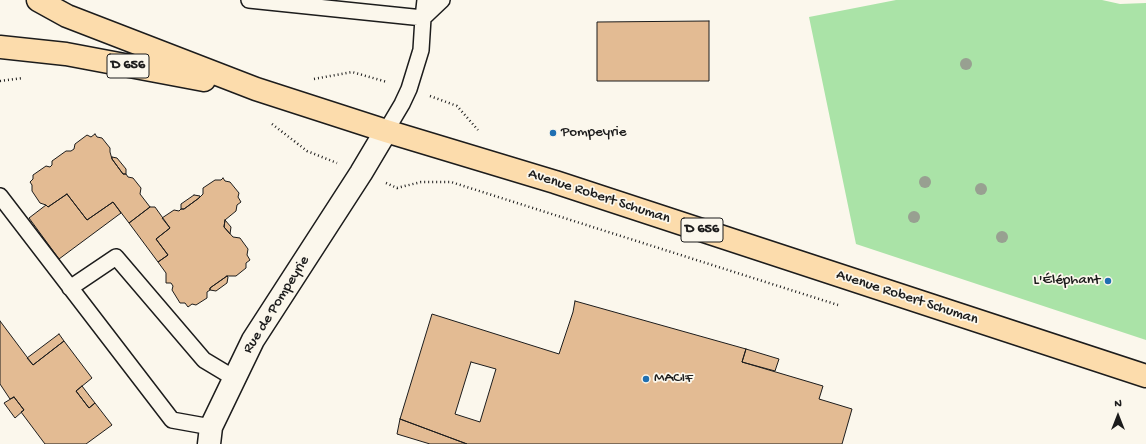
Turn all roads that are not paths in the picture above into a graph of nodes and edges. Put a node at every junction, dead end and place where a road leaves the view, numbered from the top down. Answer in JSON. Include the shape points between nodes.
{"nodes":[{"id":1,"x":38,"y":0,"type":"edge"},
{"id":2,"x":249,"y":0,"type":"edge"},
{"id":3,"x":425,"y":0,"type":"edge"},
{"id":4,"x":442,"y":0,"type":"edge"},
{"id":5,"x":424,"y":18,"type":"junction"},
{"id":6,"x":0,"y":47,"type":"edge"},
{"id":7,"x":256,"y":89,"type":"junction"},
{"id":8,"x":386,"y":131,"type":"junction"},
{"id":9,"x":0,"y":196,"type":"edge"},
{"id":10,"x":70,"y":288,"type":"junction"},
{"id":11,"x":1146,"y":376,"type":"edge"},
{"id":12,"x":234,"y":378,"type":"junction"},
{"id":13,"x":210,"y":435,"type":"edge"}],
"edges":[{"from":1,"to":7,"type":"main road","name":"Avenue Robert Schuman","number":"D 656","via":[[67,16]]},
{"from":2,"to":5,"type":"lane"},
{"from":3,"to":5,"type":"lane"},
{"from":4,"to":5,"type":"lane"},
{"from":5,"to":8,"type":"lane","via":[[421,50],[409,89]]},
{"from":6,"to":7,"type":"main road","name":"Avenue Robert Schuman","number":"D 656","via":[[66,54]]},
{"from":7,"to":8,"type":"main road","name":"Avenue Robert Schuman","number":"D 656"},
{"from":8,"to":11,"type":"main road","name":"Avenue Robert Schuman","number":"D 656","via":[[555,182]]},
{"from":8,"to":12,"type":"street","name":"Rue de Pompeyrie","via":[[253,340]]},
{"from":9,"to":10,"type":"lane"},
{"from":10,"to":12,"type":"lane","via":[[116,257],[204,360]]},
{"from":10,"to":13,"type":"lane","via":[[172,420]]},
{"from":12,"to":13,"type":"street","name":"Rue de Pompeyrie"}]}
